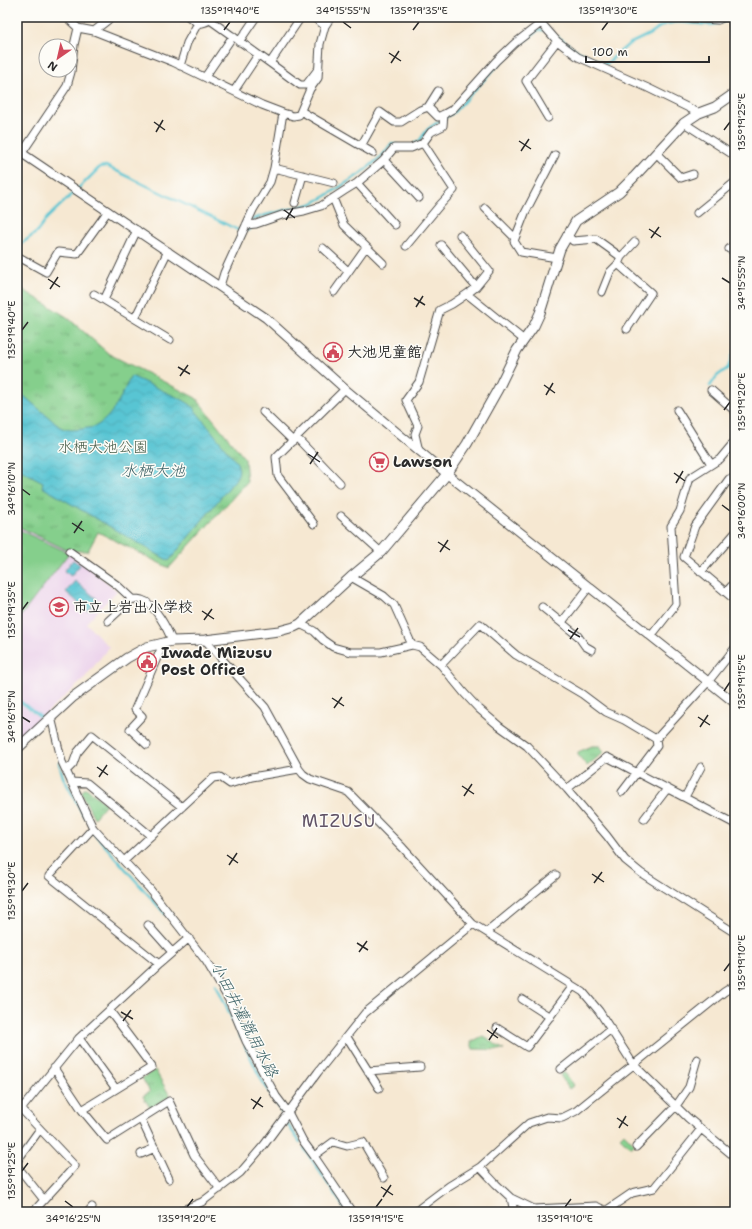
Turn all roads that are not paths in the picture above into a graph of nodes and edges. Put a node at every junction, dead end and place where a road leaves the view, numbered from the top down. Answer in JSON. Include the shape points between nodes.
{"nodes":[{"id":1,"x":66,"y":17,"type":"edge"},
{"id":2,"x":112,"y":17,"type":"edge"},
{"id":3,"x":189,"y":17,"type":"edge"},
{"id":4,"x":256,"y":17,"type":"edge"},
{"id":5,"x":301,"y":17,"type":"edge"},
{"id":6,"x":312,"y":17,"type":"edge"},
{"id":7,"x":331,"y":17,"type":"edge"},
{"id":8,"x":536,"y":17,"type":"edge"},
{"id":9,"x":692,"y":17,"type":"edge"},
{"id":10,"x":724,"y":17,"type":"edge"},
{"id":11,"x":731,"y":17,"type":"edge"},
{"id":12,"x":211,"y":19,"type":"edge"},
{"id":13,"x":198,"y":23,"type":"junction"},
{"id":14,"x":541,"y":23,"type":"junction"},
{"id":15,"x":325,"y":26,"type":"junction"},
{"id":16,"x":78,"y":28,"type":"junction"},
{"id":17,"x":94,"y":31,"type":"junction"},
{"id":18,"x":735,"y":34,"type":"edge"},
{"id":19,"x":233,"y":36,"type":"junction"},
{"id":20,"x":557,"y":41,"type":"junction"},
{"id":21,"x":239,"y":42,"type":"junction"},
{"id":22,"x":258,"y":55,"type":"junction"},
{"id":23,"x":270,"y":63,"type":"junction"},
{"id":24,"x":180,"y":66,"type":"junction"},
{"id":25,"x":319,"y":67,"type":"junction"},
{"id":26,"x":205,"y":77,"type":"junction"},
{"id":27,"x":234,"y":91,"type":"junction"},
{"id":28,"x":438,"y":91,"type":"dead end"},
{"id":29,"x":735,"y":93,"type":"edge"},
{"id":30,"x":428,"y":107,"type":"junction"},
{"id":31,"x":301,"y":111,"type":"junction"},
{"id":32,"x":283,"y":113,"type":"junction"},
{"id":33,"x":700,"y":113,"type":"junction"},
{"id":34,"x":444,"y":114,"type":"junction"},
{"id":35,"x":548,"y":118,"type":"dead end"},
{"id":36,"x":684,"y":123,"type":"junction"},
{"id":37,"x":423,"y":143,"type":"junction"},
{"id":38,"x":361,"y":146,"type":"junction"},
{"id":39,"x":18,"y":153,"type":"edge"},
{"id":40,"x":373,"y":153,"type":"dead end"},
{"id":41,"x":656,"y":153,"type":"junction"},
{"id":42,"x":556,"y":155,"type":"dead end"},
{"id":43,"x":735,"y":156,"type":"edge"},
{"id":44,"x":384,"y":160,"type":"junction"},
{"id":45,"x":274,"y":168,"type":"junction"},
{"id":46,"x":693,"y":174,"type":"dead end"},
{"id":47,"x":303,"y":175,"type":"junction"},
{"id":48,"x":735,"y":182,"type":"edge"},
{"id":49,"x":334,"y":183,"type":"dead end"},
{"id":50,"x":357,"y":183,"type":"junction"},
{"id":51,"x":333,"y":198,"type":"junction"},
{"id":52,"x":419,"y":198,"type":"dead end"},
{"id":53,"x":295,"y":203,"type":"dead end"},
{"id":54,"x":485,"y":208,"type":"dead end"},
{"id":55,"x":108,"y":211,"type":"junction"},
{"id":56,"x":697,"y":213,"type":"dead end"},
{"id":57,"x":246,"y":225,"type":"junction"},
{"id":58,"x":395,"y":225,"type":"dead end"},
{"id":59,"x":137,"y":230,"type":"junction"},
{"id":60,"x":460,"y":235,"type":"dead end"},
{"id":61,"x":567,"y":235,"type":"junction"},
{"id":62,"x":515,"y":238,"type":"junction"},
{"id":63,"x":635,"y":242,"type":"dead end"},
{"id":64,"x":735,"y":244,"type":"edge"},
{"id":65,"x":441,"y":245,"type":"dead end"},
{"id":66,"x":406,"y":246,"type":"dead end"},
{"id":67,"x":366,"y":247,"type":"junction"},
{"id":68,"x":323,"y":248,"type":"dead end"},
{"id":69,"x":729,"y":250,"type":"dead end"},
{"id":70,"x":168,"y":251,"type":"junction"},
{"id":71,"x":17,"y":256,"type":"edge"},
{"id":72,"x":556,"y":258,"type":"junction"},
{"id":73,"x":619,"y":261,"type":"junction"},
{"id":74,"x":383,"y":263,"type":"dead end"},
{"id":75,"x":348,"y":271,"type":"junction"},
{"id":76,"x":220,"y":286,"type":"junction"},
{"id":77,"x":476,"y":287,"type":"junction"},
{"id":78,"x":334,"y":292,"type":"dead end"},
{"id":79,"x":602,"y":292,"type":"dead end"},
{"id":80,"x":94,"y":294,"type":"dead end"},
{"id":81,"x":467,"y":294,"type":"junction"},
{"id":82,"x":104,"y":300,"type":"junction"},
{"id":83,"x":135,"y":318,"type":"junction"},
{"id":84,"x":627,"y":329,"type":"dead end"},
{"id":85,"x":170,"y":340,"type":"dead end"},
{"id":86,"x":524,"y":340,"type":"junction"},
{"id":87,"x":346,"y":389,"type":"junction"},
{"id":88,"x":711,"y":390,"type":"dead end"},
{"id":89,"x":677,"y":410,"type":"dead end"},
{"id":90,"x":735,"y":411,"type":"edge"},
{"id":91,"x":263,"y":412,"type":"dead end"},
{"id":92,"x":294,"y":439,"type":"junction"},
{"id":93,"x":735,"y":441,"type":"edge"},
{"id":94,"x":419,"y":451,"type":"junction"},
{"id":95,"x":711,"y":464,"type":"junction"},
{"id":96,"x":447,"y":474,"type":"junction"},
{"id":97,"x":340,"y":483,"type":"dead end"},
{"id":98,"x":735,"y":484,"type":"edge"},
{"id":99,"x":341,"y":516,"type":"dead end"},
{"id":100,"x":314,"y":524,"type":"dead end"},
{"id":101,"x":735,"y":533,"type":"edge"},
{"id":102,"x":69,"y":551,"type":"dead end"},
{"id":103,"x":381,"y":552,"type":"junction"},
{"id":104,"x":701,"y":572,"type":"junction"},
{"id":105,"x":351,"y":577,"type":"junction"},
{"id":106,"x":735,"y":582,"type":"edge"},
{"id":107,"x":589,"y":587,"type":"junction"},
{"id":108,"x":726,"y":592,"type":"junction"},
{"id":109,"x":132,"y":599,"type":"junction"},
{"id":110,"x":735,"y":600,"type":"edge"},
{"id":111,"x":542,"y":607,"type":"dead end"},
{"id":112,"x":108,"y":621,"type":"dead end"},
{"id":113,"x":562,"y":622,"type":"junction"},
{"id":114,"x":300,"y":624,"type":"junction"},
{"id":115,"x":651,"y":636,"type":"junction"},
{"id":116,"x":206,"y":640,"type":"junction"},
{"id":117,"x":172,"y":641,"type":"junction"},
{"id":118,"x":160,"y":644,"type":"junction"},
{"id":119,"x":412,"y":645,"type":"junction"},
{"id":120,"x":735,"y":648,"type":"edge"},
{"id":121,"x":592,"y":650,"type":"dead end"},
{"id":122,"x":441,"y":665,"type":"junction"},
{"id":123,"x":708,"y":682,"type":"junction"},
{"id":124,"x":735,"y":703,"type":"edge"},
{"id":125,"x":50,"y":717,"type":"junction"},
{"id":126,"x":656,"y":739,"type":"junction"},
{"id":127,"x":147,"y":745,"type":"dead end"},
{"id":128,"x":17,"y":749,"type":"edge"},
{"id":129,"x":701,"y":767,"type":"dead end"},
{"id":130,"x":299,"y":769,"type":"junction"},
{"id":131,"x":66,"y":771,"type":"junction"},
{"id":132,"x":637,"y":773,"type":"junction"},
{"id":133,"x":71,"y":782,"type":"junction"},
{"id":134,"x":667,"y":788,"type":"junction"},
{"id":135,"x":566,"y":789,"type":"junction"},
{"id":136,"x":622,"y":792,"type":"dead end"},
{"id":137,"x":685,"y":797,"type":"junction"},
{"id":138,"x":182,"y":806,"type":"junction"},
{"id":139,"x":644,"y":819,"type":"dead end"},
{"id":140,"x":735,"y":824,"type":"edge"},
{"id":141,"x":90,"y":830,"type":"junction"},
{"id":142,"x":151,"y":836,"type":"junction"},
{"id":143,"x":124,"y":861,"type":"junction"},
{"id":144,"x":556,"y":875,"type":"dead end"},
{"id":145,"x":473,"y":924,"type":"junction"},
{"id":146,"x":148,"y":925,"type":"dead end"},
{"id":147,"x":487,"y":932,"type":"junction"},
{"id":148,"x":735,"y":933,"type":"edge"},
{"id":149,"x":187,"y":940,"type":"junction"},
{"id":150,"x":172,"y":952,"type":"junction"},
{"id":151,"x":159,"y":964,"type":"junction"},
{"id":152,"x":735,"y":985,"type":"edge"},
{"id":153,"x":573,"y":986,"type":"junction"},
{"id":154,"x":522,"y":999,"type":"dead end"},
{"id":155,"x":110,"y":1011,"type":"junction"},
{"id":156,"x":550,"y":1017,"type":"junction"},
{"id":157,"x":497,"y":1028,"type":"dead end"},
{"id":158,"x":610,"y":1029,"type":"junction"},
{"id":159,"x":347,"y":1037,"type":"junction"},
{"id":160,"x":79,"y":1038,"type":"junction"},
{"id":161,"x":697,"y":1059,"type":"dead end"},
{"id":162,"x":633,"y":1064,"type":"junction"},
{"id":163,"x":420,"y":1067,"type":"dead end"},
{"id":164,"x":54,"y":1068,"type":"junction"},
{"id":165,"x":561,"y":1069,"type":"dead end"},
{"id":166,"x":368,"y":1071,"type":"junction"},
{"id":167,"x":379,"y":1088,"type":"dead end"},
{"id":168,"x":116,"y":1089,"type":"junction"},
{"id":169,"x":20,"y":1105,"type":"edge"},
{"id":170,"x":676,"y":1106,"type":"junction"},
{"id":171,"x":82,"y":1110,"type":"junction"},
{"id":172,"x":288,"y":1112,"type":"junction"},
{"id":173,"x":141,"y":1119,"type":"junction"},
{"id":174,"x":40,"y":1129,"type":"junction"},
{"id":175,"x":701,"y":1129,"type":"junction"},
{"id":176,"x":636,"y":1147,"type":"dead end"},
{"id":177,"x":155,"y":1148,"type":"junction"},
{"id":178,"x":141,"y":1154,"type":"dead end"},
{"id":179,"x":314,"y":1156,"type":"junction"},
{"id":180,"x":735,"y":1157,"type":"edge"},
{"id":181,"x":17,"y":1161,"type":"edge"},
{"id":182,"x":17,"y":1166,"type":"edge"},
{"id":183,"x":480,"y":1167,"type":"junction"},
{"id":184,"x":384,"y":1178,"type":"dead end"},
{"id":185,"x":169,"y":1179,"type":"dead end"},
{"id":186,"x":220,"y":1189,"type":"junction"},
{"id":187,"x":511,"y":1198,"type":"junction"},
{"id":188,"x":44,"y":1200,"type":"junction"},
{"id":189,"x":596,"y":1206,"type":"junction"},
{"id":190,"x":607,"y":1211,"type":"edge"},
{"id":191,"x":33,"y":1212,"type":"edge"},
{"id":192,"x":178,"y":1212,"type":"edge"},
{"id":193,"x":352,"y":1212,"type":"edge"},
{"id":194,"x":416,"y":1212,"type":"edge"},
{"id":195,"x":514,"y":1212,"type":"edge"},
{"id":196,"x":588,"y":1212,"type":"edge"}],
"edges":[{"from":1,"to":16,"type":"street"},
{"from":2,"to":17,"type":"street"},
{"from":3,"to":13,"type":"street"},
{"from":4,"to":21,"type":"street"},
{"from":5,"to":23,"type":"street"},
{"from":6,"to":15,"type":"street"},
{"from":7,"to":15,"type":"street"},
{"from":8,"to":14,"type":"street"},
{"from":9,"to":10,"type":"street","via":[[718,20]]},
{"from":11,"to":18,"type":"street"},
{"from":12,"to":13,"type":"street","via":[[203,24]]},
{"from":12,"to":19,"type":"street"},
{"from":13,"to":24,"type":"street","via":[[187,43]]},
{"from":14,"to":20,"type":"street"},
{"from":14,"to":34,"type":"street","via":[[501,56],[453,109]]},
{"from":15,"to":25,"type":"street","via":[[320,44]]},
{"from":16,"to":17,"type":"street"},
{"from":16,"to":39,"type":"street","via":[[67,86]]},
{"from":17,"to":24,"type":"street"},
{"from":19,"to":21,"type":"street"},
{"from":19,"to":26,"type":"street"},
{"from":20,"to":33,"type":"street","via":[[578,57]]},
{"from":20,"to":35,"type":"street","via":[[526,81]]},
{"from":21,"to":22,"type":"street"},
{"from":22,"to":23,"type":"street"},
{"from":22,"to":27,"type":"street"},
{"from":23,"to":25,"type":"street","via":[[300,85],[306,85]]},
{"from":24,"to":26,"type":"street"},
{"from":25,"to":31,"type":"street","via":[[318,78],[310,89]]},
{"from":26,"to":27,"type":"street"},
{"from":27,"to":32,"type":"street"},
{"from":28,"to":30,"type":"street"},
{"from":29,"to":33,"type":"main road","via":[[715,107]]},
{"from":30,"to":34,"type":"street","via":[[438,117]]},
{"from":30,"to":38,"type":"street","via":[[401,122],[394,122],[380,112]]},
{"from":31,"to":32,"type":"street","via":[[299,115],[293,116]]},
{"from":31,"to":38,"type":"street"},
{"from":32,"to":45,"type":"street"},
{"from":33,"to":36,"type":"main road"},
{"from":34,"to":37,"type":"street","via":[[443,126],[431,132]]},
{"from":36,"to":41,"type":"main road"},
{"from":36,"to":43,"type":"street"},
{"from":37,"to":44,"type":"street","via":[[411,148],[394,148]]},
{"from":37,"to":66,"type":"street","via":[[454,190]]},
{"from":38,"to":40,"type":"street"},
{"from":39,"to":55,"type":"street"},
{"from":41,"to":46,"type":"street","via":[[682,178]]},
{"from":41,"to":61,"type":"main road","via":[[619,192],[576,221]]},
{"from":42,"to":62,"type":"street","via":[[525,213]]},
{"from":44,"to":50,"type":"street"},
{"from":44,"to":52,"type":"street"},
{"from":45,"to":47,"type":"street"},
{"from":45,"to":57,"type":"street","via":[[270,182],[252,210]]},
{"from":47,"to":49,"type":"street"},
{"from":47,"to":53,"type":"street"},
{"from":48,"to":56,"type":"street"},
{"from":50,"to":51,"type":"street"},
{"from":50,"to":58,"type":"street"},
{"from":51,"to":57,"type":"street","via":[[321,206]]},
{"from":51,"to":67,"type":"street","via":[[344,225]]},
{"from":54,"to":62,"type":"street"},
{"from":55,"to":59,"type":"street"},
{"from":55,"to":71,"type":"street","via":[[77,254],[58,252],[46,272]]},
{"from":57,"to":76,"type":"street"},
{"from":59,"to":70,"type":"street"},
{"from":59,"to":82,"type":"street"},
{"from":60,"to":77,"type":"street","via":[[489,271]]},
{"from":61,"to":72,"type":"main road"},
{"from":61,"to":73,"type":"street","via":[[573,241],[596,239]]},
{"from":62,"to":72,"type":"street","via":[[514,241],[521,252]]},
{"from":63,"to":73,"type":"street"},
{"from":64,"to":69,"type":"street"},
{"from":65,"to":77,"type":"street"},
{"from":67,"to":74,"type":"street"},
{"from":67,"to":75,"type":"street"},
{"from":68,"to":75,"type":"street"},
{"from":70,"to":76,"type":"street"},
{"from":70,"to":83,"type":"street"},
{"from":72,"to":86,"type":"main road","via":[[540,313]]},
{"from":73,"to":79,"type":"street","via":[[610,272]]},
{"from":73,"to":84,"type":"street","via":[[651,293]]},
{"from":75,"to":78,"type":"street"},
{"from":76,"to":87,"type":"street","via":[[266,318]]},
{"from":77,"to":81,"type":"street"},
{"from":80,"to":82,"type":"street"},
{"from":81,"to":86,"type":"street"},
{"from":81,"to":94,"type":"street","via":[[440,310],[419,382],[406,400],[418,426],[415,434]]},
{"from":82,"to":83,"type":"street"},
{"from":83,"to":85,"type":"street"},
{"from":86,"to":96,"type":"main road","via":[[467,444]]},
{"from":87,"to":92,"type":"street"},
{"from":87,"to":94,"type":"street"},
{"from":88,"to":90,"type":"street"},
{"from":89,"to":95,"type":"street"},
{"from":91,"to":92,"type":"street"},
{"from":92,"to":97,"type":"street"},
{"from":92,"to":100,"type":"street","via":[[276,457],[278,476]]},
{"from":93,"to":95,"type":"street","via":[[720,459]]},
{"from":94,"to":96,"type":"street"},
{"from":95,"to":115,"type":"street","via":[[690,478],[680,511],[671,526],[676,604]]},
{"from":96,"to":103,"type":"main road"},
{"from":96,"to":107,"type":"street"},
{"from":98,"to":104,"type":"street","via":[[729,478],[695,526],[684,558]]},
{"from":99,"to":103,"type":"street"},
{"from":101,"to":104,"type":"street"},
{"from":102,"to":109,"type":"street","via":[[117,584]]},
{"from":103,"to":105,"type":"main road"},
{"from":104,"to":108,"type":"street"},
{"from":105,"to":114,"type":"main road"},
{"from":105,"to":119,"type":"street","via":[[384,596],[394,605]]},
{"from":106,"to":108,"type":"street"},
{"from":107,"to":113,"type":"street"},
{"from":107,"to":115,"type":"street"},
{"from":108,"to":110,"type":"street"},
{"from":109,"to":112,"type":"street"},
{"from":109,"to":117,"type":"street","via":[[143,600],[154,609]]},
{"from":111,"to":113,"type":"street"},
{"from":113,"to":121,"type":"street"},
{"from":114,"to":116,"type":"main road","via":[[279,631]]},
{"from":114,"to":119,"type":"street","via":[[333,646],[351,652],[381,652]]},
{"from":115,"to":123,"type":"street"},
{"from":116,"to":117,"type":"main road"},
{"from":116,"to":130,"type":"street","via":[[265,707]]},
{"from":117,"to":118,"type":"main road"},
{"from":118,"to":125,"type":"main road","via":[[147,647],[127,658]]},
{"from":118,"to":127,"type":"street","via":[[160,651],[136,709],[142,716],[130,729]]},
{"from":119,"to":122,"type":"street","via":[[420,647]]},
{"from":120,"to":123,"type":"street"},
{"from":122,"to":126,"type":"street","via":[[480,624],[516,655],[582,694],[606,712]]},
{"from":122,"to":135,"type":"street","via":[[478,708],[527,746]]},
{"from":123,"to":124,"type":"street"},
{"from":123,"to":126,"type":"street"},
{"from":125,"to":128,"type":"main road"},
{"from":125,"to":131,"type":"street"},
{"from":126,"to":132,"type":"street","via":[[657,746]]},
{"from":129,"to":137,"type":"street"},
{"from":130,"to":138,"type":"street","via":[[252,777],[230,784],[220,777],[213,778]]},
{"from":130,"to":145,"type":"street","via":[[310,779],[348,792]]},
{"from":131,"to":133,"type":"street"},
{"from":131,"to":138,"type":"street","via":[[92,735]]},
{"from":132,"to":134,"type":"street"},
{"from":132,"to":135,"type":"street","via":[[607,757]]},
{"from":132,"to":136,"type":"street"},
{"from":133,"to":141,"type":"street"},
{"from":133,"to":142,"type":"street","via":[[87,783]]},
{"from":134,"to":137,"type":"street"},
{"from":134,"to":139,"type":"street"},
{"from":135,"to":148,"type":"street","via":[[625,860]]},
{"from":137,"to":140,"type":"street"},
{"from":138,"to":142,"type":"street"},
{"from":141,"to":143,"type":"street"},
{"from":141,"to":151,"type":"street","via":[[49,876]]},
{"from":142,"to":143,"type":"street"},
{"from":143,"to":149,"type":"street","via":[[149,888]]},
{"from":144,"to":147,"type":"street"},
{"from":145,"to":147,"type":"street"},
{"from":145,"to":159,"type":"street","via":[[365,1013]]},
{"from":146,"to":150,"type":"street"},
{"from":147,"to":153,"type":"street"},
{"from":149,"to":150,"type":"street"},
{"from":149,"to":172,"type":"street","via":[[206,960],[228,1000],[246,1041],[276,1096]]},
{"from":150,"to":151,"type":"street"},
{"from":151,"to":155,"type":"street"},
{"from":152,"to":162,"type":"street"},
{"from":153,"to":156,"type":"street"},
{"from":153,"to":158,"type":"street","via":[[583,992]]},
{"from":154,"to":156,"type":"street"},
{"from":155,"to":160,"type":"street"},
{"from":155,"to":168,"type":"street","via":[[152,1067]]},
{"from":156,"to":157,"type":"street","via":[[527,1047]]},
{"from":158,"to":162,"type":"street"},
{"from":158,"to":165,"type":"street"},
{"from":159,"to":166,"type":"street"},
{"from":159,"to":172,"type":"street"},
{"from":160,"to":164,"type":"street"},
{"from":160,"to":168,"type":"street"},
{"from":161,"to":170,"type":"street","via":[[689,1087]]},
{"from":162,"to":170,"type":"street"},
{"from":162,"to":183,"type":"street","via":[[576,1111],[562,1118],[547,1117],[529,1123]]},
{"from":163,"to":166,"type":"street"},
{"from":164,"to":169,"type":"street"},
{"from":164,"to":171,"type":"street"},
{"from":166,"to":167,"type":"street"},
{"from":168,"to":171,"type":"street"},
{"from":169,"to":174,"type":"street","via":[[22,1111]]},
{"from":170,"to":175,"type":"street"},
{"from":170,"to":176,"type":"street"},
{"from":171,"to":173,"type":"street","via":[[107,1140]]},
{"from":172,"to":179,"type":"street"},
{"from":172,"to":186,"type":"street","via":[[240,1173]]},
{"from":173,"to":177,"type":"street"},
{"from":173,"to":186,"type":"street","via":[[169,1101],[194,1155]]},
{"from":174,"to":181,"type":"street"},
{"from":174,"to":188,"type":"street","via":[[75,1166]]},
{"from":175,"to":180,"type":"street"},
{"from":175,"to":190,"type":"street","via":[[654,1188],[632,1192]]},
{"from":177,"to":178,"type":"street"},
{"from":177,"to":185,"type":"street"},
{"from":179,"to":184,"type":"street","via":[[333,1142],[347,1146],[363,1142]]},
{"from":179,"to":193,"type":"street"},
{"from":182,"to":188,"type":"street"},
{"from":183,"to":187,"type":"street"},
{"from":183,"to":194,"type":"street","via":[[449,1186]]},
{"from":186,"to":192,"type":"street","via":[[202,1202]]},
{"from":187,"to":189,"type":"street","via":[[534,1209]]},
{"from":187,"to":195,"type":"street"},
{"from":188,"to":191,"type":"street"},
{"from":189,"to":190,"type":"street"},
{"from":189,"to":196,"type":"street"}]}
